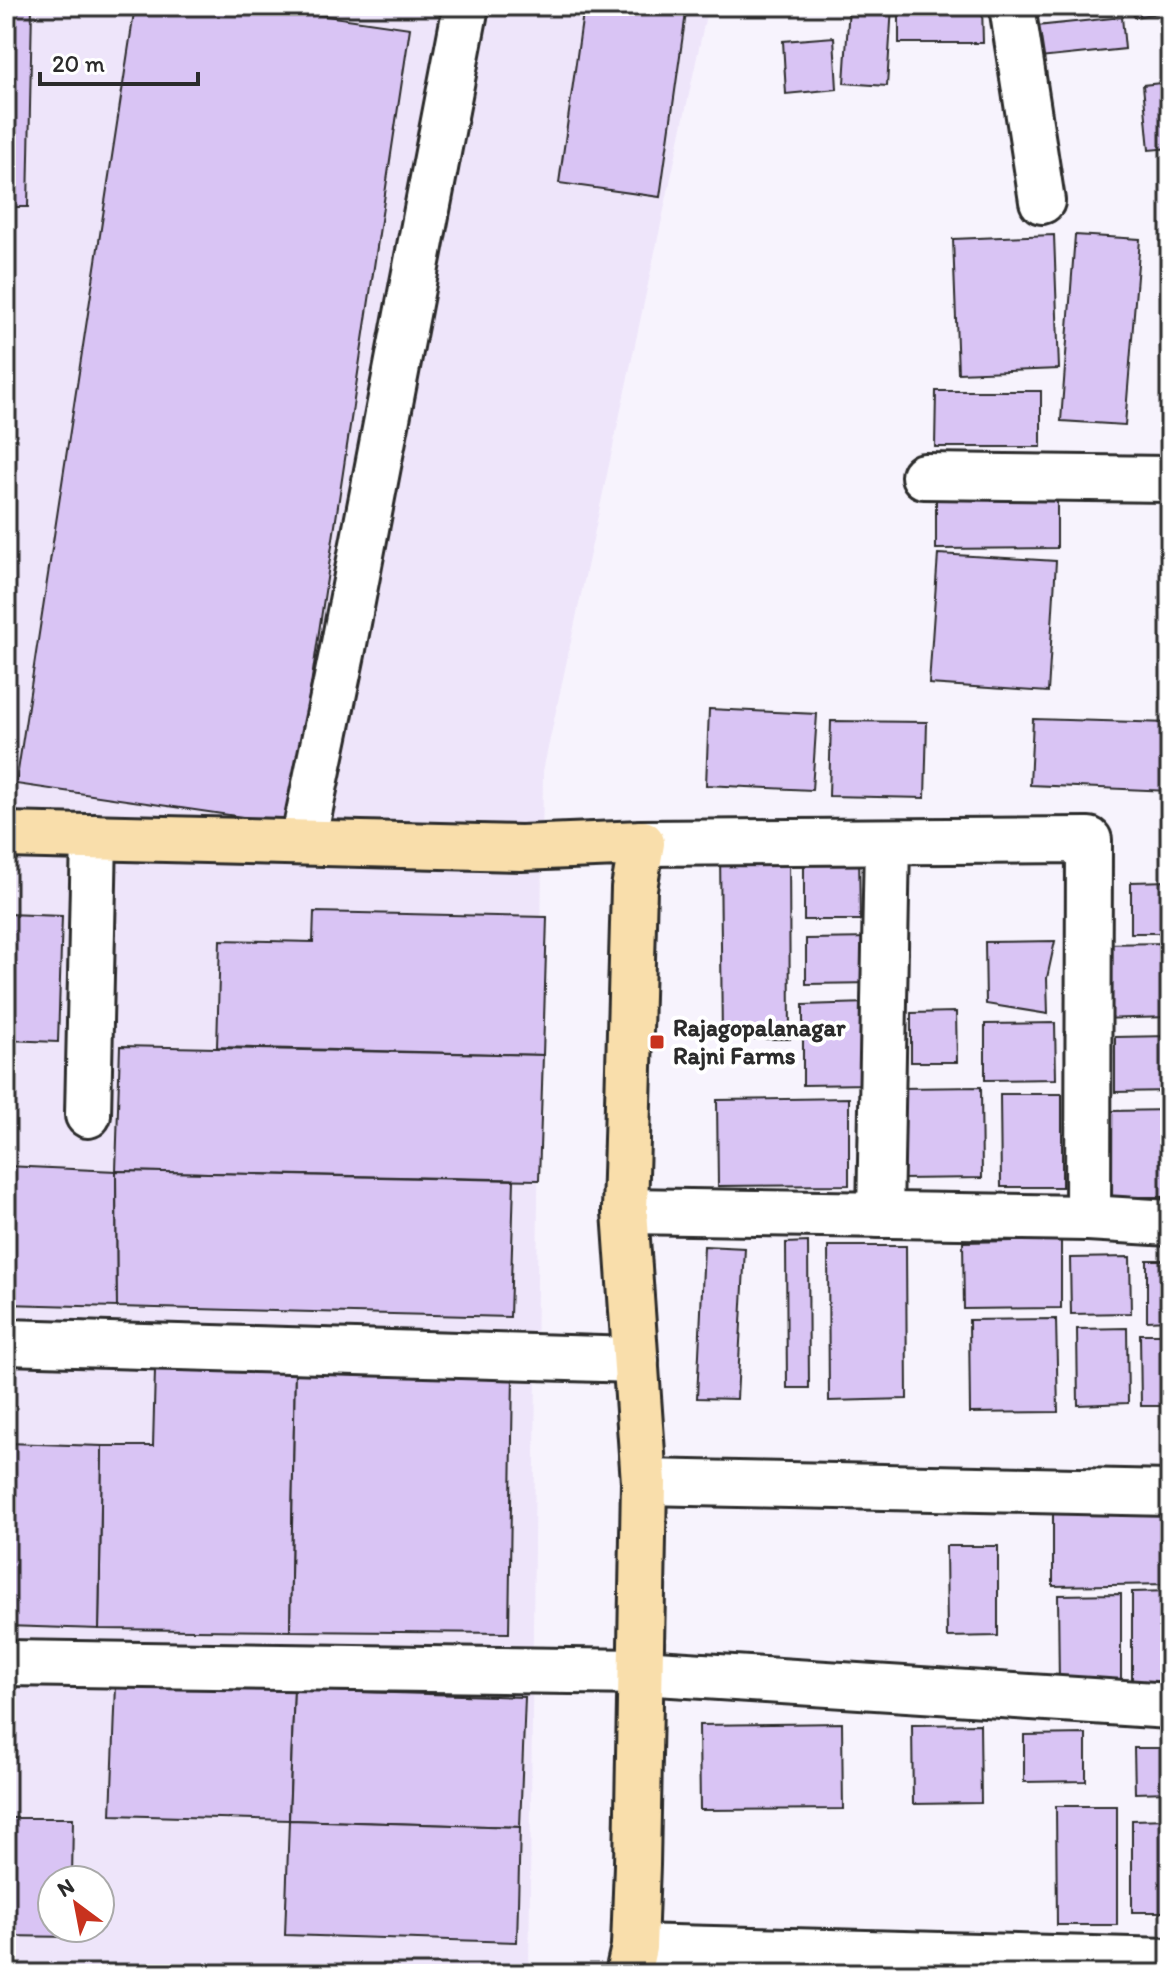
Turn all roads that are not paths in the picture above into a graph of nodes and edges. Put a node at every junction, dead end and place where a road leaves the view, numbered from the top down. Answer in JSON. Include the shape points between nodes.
{"nodes":[{"id":1,"x":466,"y":6,"type":"edge"},
{"id":2,"x":1012,"y":6,"type":"edge"},
{"id":3,"x":1042,"y":201,"type":"dead end"},
{"id":4,"x":924,"y":476,"type":"dead end"},
{"id":5,"x":1170,"y":479,"type":"edge"},
{"id":6,"x":6,"y":835,"type":"edge"},
{"id":7,"x":94,"y":837,"type":"junction"},
{"id":8,"x":303,"y":842,"type":"junction"},
{"id":9,"x":887,"y":842,"type":"junction"},
{"id":10,"x":642,"y":843,"type":"junction"},
{"id":11,"x":88,"y":1115,"type":"dead end"},
{"id":12,"x":625,"y":1211,"type":"junction"},
{"id":13,"x":880,"y":1215,"type":"junction"},
{"id":14,"x":1088,"y":1218,"type":"junction"},
{"id":15,"x":1170,"y":1223,"type":"edge"},
{"id":16,"x":6,"y":1342,"type":"edge"},
{"id":17,"x":636,"y":1360,"type":"junction"},
{"id":18,"x":644,"y":1482,"type":"junction"},
{"id":19,"x":1170,"y":1493,"type":"edge"},
{"id":20,"x":6,"y":1663,"type":"edge"},
{"id":21,"x":641,"y":1672,"type":"junction"},
{"id":22,"x":1170,"y":1706,"type":"edge"},
{"id":23,"x":631,"y":1961,"type":"edge"},
{"id":24,"x":1170,"y":1961,"type":"edge"}],
"edges":[{"from":1,"to":8,"type":"street"},
{"from":2,"to":3,"type":"street"},
{"from":4,"to":5,"type":"street"},
{"from":6,"to":7,"type":"main road"},
{"from":7,"to":8,"type":"main road"},
{"from":7,"to":11,"type":"street"},
{"from":8,"to":10,"type":"main road","via":[[521,848]]},
{"from":9,"to":10,"type":"street"},
{"from":9,"to":13,"type":"street"},
{"from":9,"to":14,"type":"street","via":[[1089,840]]},
{"from":10,"to":12,"type":"main road","via":[[634,888]]},
{"from":12,"to":13,"type":"street"},
{"from":12,"to":17,"type":"main road"},
{"from":13,"to":14,"type":"street"},
{"from":14,"to":15,"type":"street"},
{"from":16,"to":17,"type":"street"},
{"from":17,"to":18,"type":"main road"},
{"from":18,"to":19,"type":"street"},
{"from":18,"to":21,"type":"main road"},
{"from":20,"to":21,"type":"street"},
{"from":21,"to":22,"type":"street"},
{"from":21,"to":23,"type":"main road"},
{"from":23,"to":24,"type":"street"}]}
